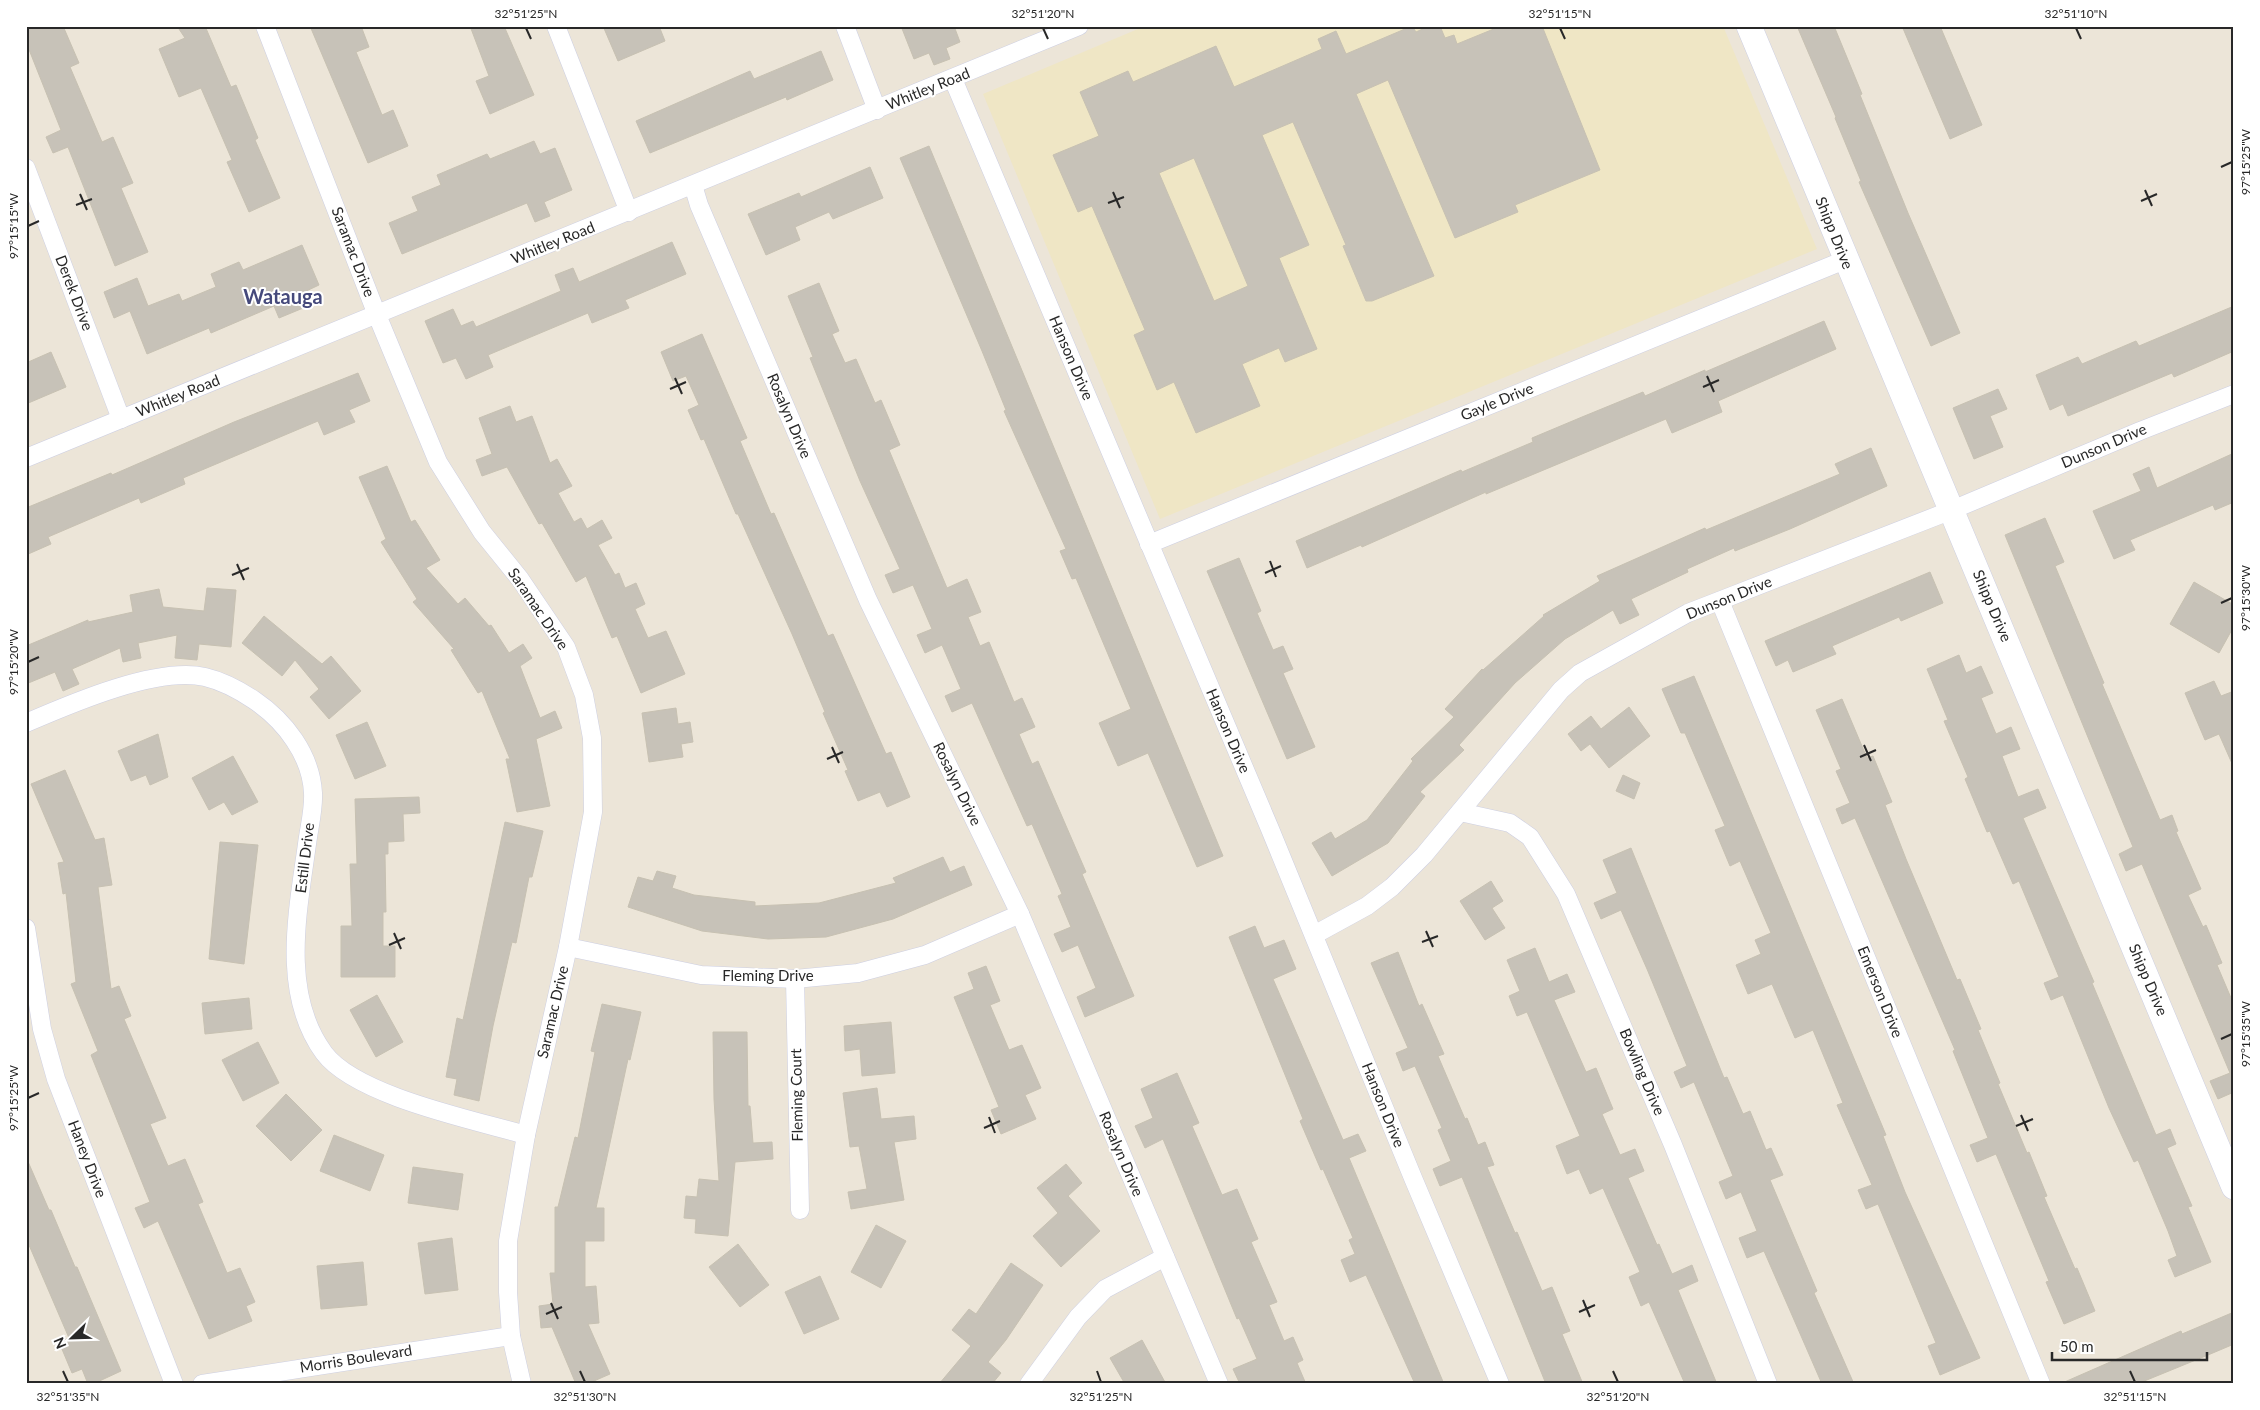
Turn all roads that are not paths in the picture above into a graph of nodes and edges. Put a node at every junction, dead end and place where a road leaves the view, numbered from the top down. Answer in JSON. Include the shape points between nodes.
{"nodes":[{"id":1,"x":266,"y":26,"type":"edge"},
{"id":2,"x":556,"y":26,"type":"edge"},
{"id":3,"x":845,"y":26,"type":"edge"},
{"id":4,"x":1079,"y":26,"type":"edge"},
{"id":5,"x":1749,"y":26,"type":"edge"},
{"id":6,"x":953,"y":79,"type":"junction"},
{"id":7,"x":877,"y":110,"type":"junction"},
{"id":8,"x":26,"y":168,"type":"edge"},
{"id":9,"x":693,"y":185,"type":"junction"},
{"id":10,"x":629,"y":212,"type":"junction"},
{"id":11,"x":1845,"y":260,"type":"junction"},
{"id":12,"x":377,"y":314,"type":"junction"},
{"id":13,"x":2234,"y":394,"type":"edge"},
{"id":14,"x":121,"y":419,"type":"junction"},
{"id":15,"x":26,"y":458,"type":"edge"},
{"id":16,"x":1952,"y":510,"type":"junction"},
{"id":17,"x":1150,"y":544,"type":"junction"},
{"id":18,"x":1720,"y":601,"type":"junction"},
{"id":19,"x":26,"y":723,"type":"edge"},
{"id":20,"x":1460,"y":812,"type":"junction"},
{"id":21,"x":1020,"y":914,"type":"junction"},
{"id":22,"x":26,"y":928,"type":"edge"},
{"id":23,"x":1314,"y":935,"type":"junction"},
{"id":24,"x":568,"y":947,"type":"junction"},
{"id":25,"x":794,"y":979,"type":"junction"},
{"id":26,"x":526,"y":1135,"type":"junction"},
{"id":27,"x":2234,"y":1187,"type":"edge"},
{"id":28,"x":800,"y":1210,"type":"dead end"},
{"id":29,"x":1164,"y":1256,"type":"junction"},
{"id":30,"x":511,"y":1336,"type":"junction"},
{"id":31,"x":174,"y":1384,"type":"edge"},
{"id":32,"x":202,"y":1384,"type":"edge"},
{"id":33,"x":522,"y":1384,"type":"edge"},
{"id":34,"x":1030,"y":1384,"type":"edge"},
{"id":35,"x":1219,"y":1384,"type":"edge"},
{"id":36,"x":1500,"y":1384,"type":"edge"},
{"id":37,"x":1768,"y":1384,"type":"edge"},
{"id":38,"x":2041,"y":1384,"type":"edge"}],
"edges":[{"from":1,"to":12,"type":"street","name":"Saramac Drive"},
{"from":2,"to":10,"type":"street"},
{"from":3,"to":7,"type":"street"},
{"from":4,"to":6,"type":"street","name":"Whitley Road"},
{"from":5,"to":11,"type":"street","name":"Shipp Drive"},
{"from":6,"to":7,"type":"street","name":"Whitley Road"},
{"from":6,"to":17,"type":"street","name":"Hanson Drive"},
{"from":7,"to":9,"type":"street","name":"Whitley Road"},
{"from":8,"to":14,"type":"street","name":"Derek Drive"},
{"from":9,"to":10,"type":"street","name":"Whitley Road"},
{"from":9,"to":21,"type":"street","name":"Rosalyn Drive","via":[[868,600]]},
{"from":10,"to":12,"type":"street","name":"Whitley Road"},
{"from":11,"to":16,"type":"street","name":"Shipp Drive"},
{"from":11,"to":17,"type":"street","name":"Gayle Drive"},
{"from":12,"to":14,"type":"street","name":"Whitley Road"},
{"from":12,"to":24,"type":"street","name":"Saramac Drive","via":[[438,462],[482,532],[520,579],[566,647],[584,695],[592,738],[593,812]]},
{"from":13,"to":16,"type":"street","name":"Dunson Drive"},
{"from":14,"to":15,"type":"street","name":"Whitley Road"},
{"from":16,"to":18,"type":"street","name":"Dunson Drive"},
{"from":16,"to":27,"type":"street","name":"Shipp Drive"},
{"from":17,"to":23,"type":"street","name":"Hanson Drive"},
{"from":18,"to":20,"type":"street","name":"Dunson Drive","via":[[1688,613],[1580,673],[1561,690]]},
{"from":18,"to":38,"type":"street","name":"Emerson Drive"},
{"from":19,"to":26,"type":"street","name":"Estill Drive","via":[[77,701],[135,683],[176,676],[203,677],[239,690],[270,711],[293,738],[307,763],[313,794],[296,929],[298,988],[307,1020],[325,1054],[348,1075],[384,1093]]},
{"from":20,"to":23,"type":"street","name":"Dunson Drive","via":[[1424,856],[1392,887],[1367,906]]},
{"from":20,"to":37,"type":"street","name":"Bowling Drive","via":[[1510,823],[1530,837],[1566,894],[1673,1146]]},
{"from":21,"to":25,"type":"street","name":"Fleming Drive","via":[[925,955],[858,973]]},
{"from":21,"to":29,"type":"street","name":"Rosalyn Drive"},
{"from":22,"to":31,"type":"street","name":"Haney Drive","via":[[42,1029],[56,1079]]},
{"from":23,"to":36,"type":"street","name":"Hanson Drive"},
{"from":24,"to":25,"type":"street","name":"Fleming Drive","via":[[701,975]]},
{"from":24,"to":26,"type":"street","name":"Saramac Drive"},
{"from":25,"to":28,"type":"street","name":"Fleming Court"},
{"from":26,"to":30,"type":"street","name":"Saramac Drive","via":[[508,1241]]},
{"from":29,"to":34,"type":"street","via":[[1105,1289],[1078,1317]]},
{"from":29,"to":35,"type":"street","name":"Rosalyn Drive"},
{"from":30,"to":32,"type":"street","name":"Morris Boulevard"},
{"from":30,"to":33,"type":"street","name":"Saramac Drive"}]}
